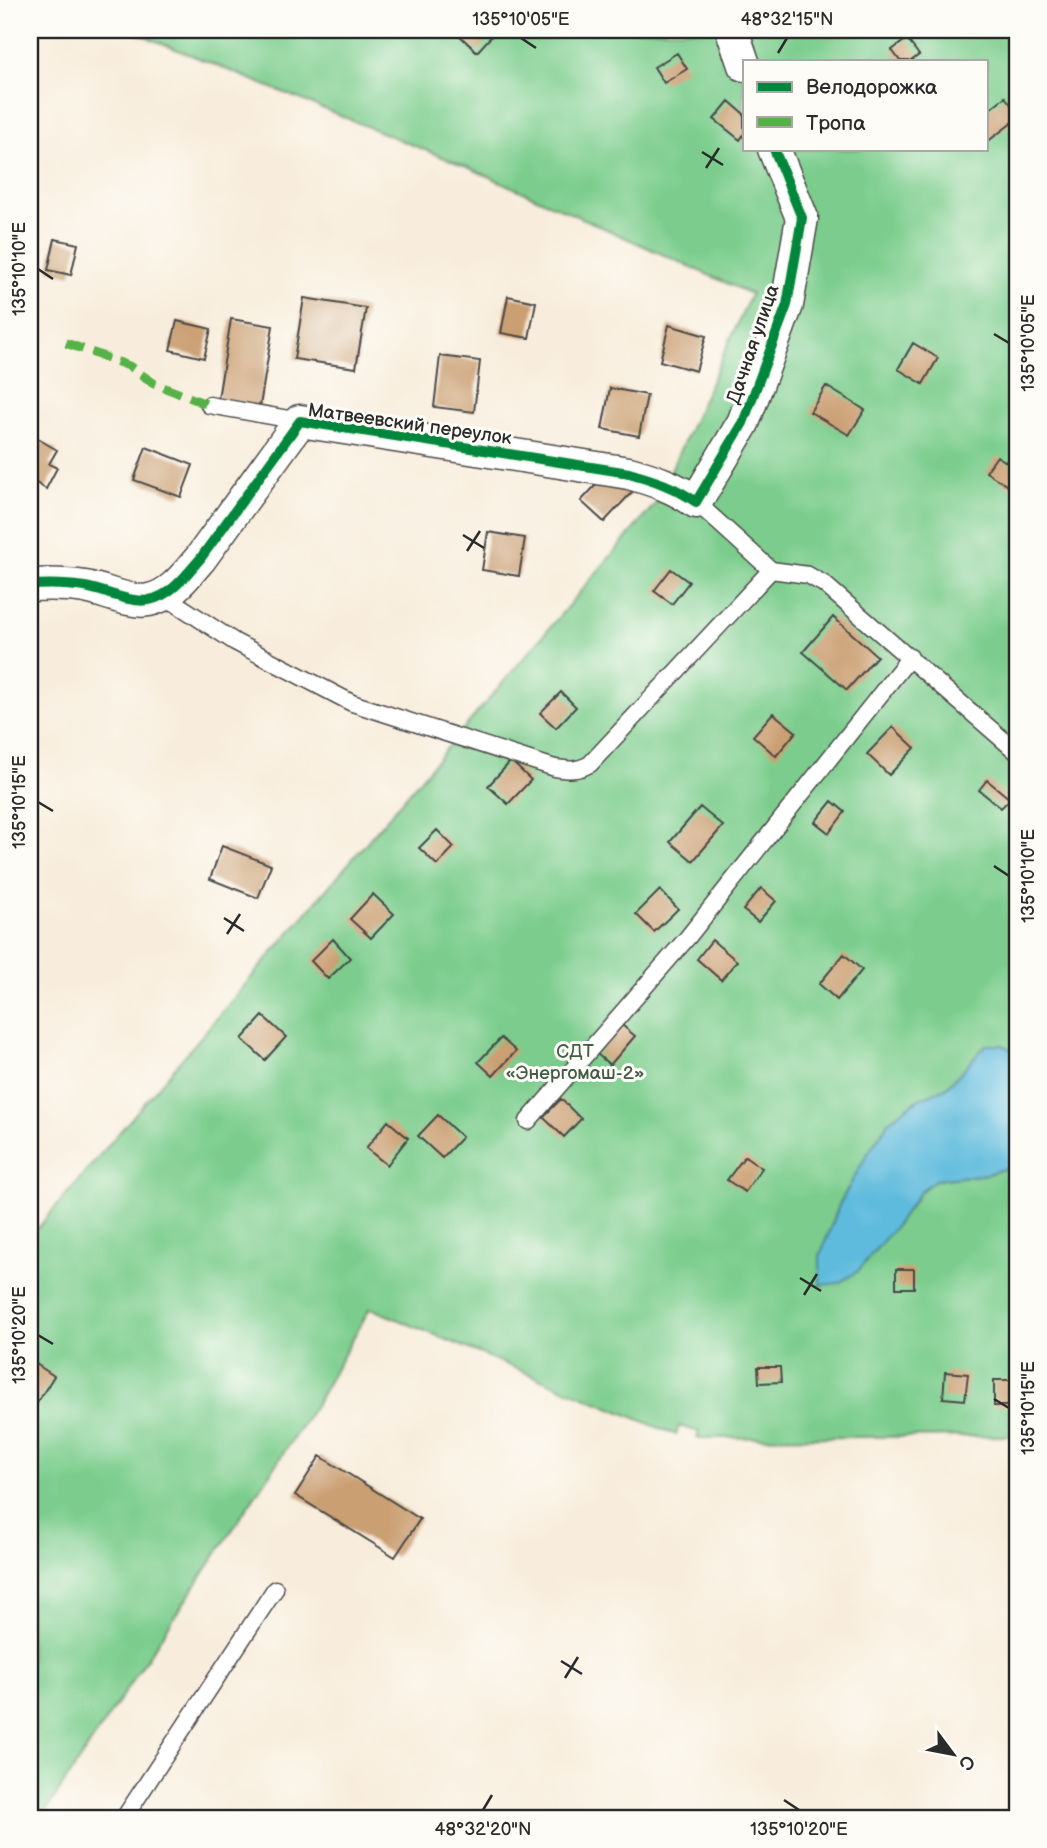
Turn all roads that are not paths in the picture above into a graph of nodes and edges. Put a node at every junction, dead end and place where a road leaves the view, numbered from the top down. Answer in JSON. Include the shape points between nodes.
{"nodes":[{"id":1,"x":732,"y":30,"type":"edge"},
{"id":2,"x":743,"y":62,"type":"edge"},
{"id":3,"x":774,"y":150,"type":"edge"},
{"id":4,"x":209,"y":405,"type":"dead end"},
{"id":5,"x":300,"y":421,"type":"junction"},
{"id":6,"x":696,"y":502,"type":"junction"},
{"id":7,"x":771,"y":569,"type":"junction"},
{"id":8,"x":30,"y":585,"type":"edge"},
{"id":9,"x":163,"y":595,"type":"junction"},
{"id":10,"x":911,"y":657,"type":"junction"},
{"id":11,"x":1017,"y":752,"type":"edge"},
{"id":12,"x":528,"y":1121,"type":"dead end"},
{"id":13,"x":275,"y":1590,"type":"dead end"},
{"id":14,"x":124,"y":1818,"type":"edge"}],
"edges":[{"from":1,"to":2,"type":"street"},
{"from":3,"to":6,"type":"street","name":"Дачная улица","via":[[802,218],[787,305],[743,423]]},
{"from":4,"to":5,"type":"lane"},
{"from":5,"to":6,"type":"street","name":"Матвеевский переулок","via":[[629,473],[659,481]]},
{"from":5,"to":9,"type":"street","name":"Матвеевский переулок","via":[[200,559]]},
{"from":6,"to":7,"type":"lane"},
{"from":7,"to":9,"type":"lane","via":[[590,764],[569,770],[352,703],[235,642]]},
{"from":7,"to":10,"type":"lane","via":[[808,575],[824,584]]},
{"from":8,"to":9,"type":"street","via":[[87,587],[147,601]]},
{"from":10,"to":11,"type":"lane"},
{"from":10,"to":12,"type":"lane","via":[[688,937]]},
{"from":13,"to":14,"type":"lane"}]}
